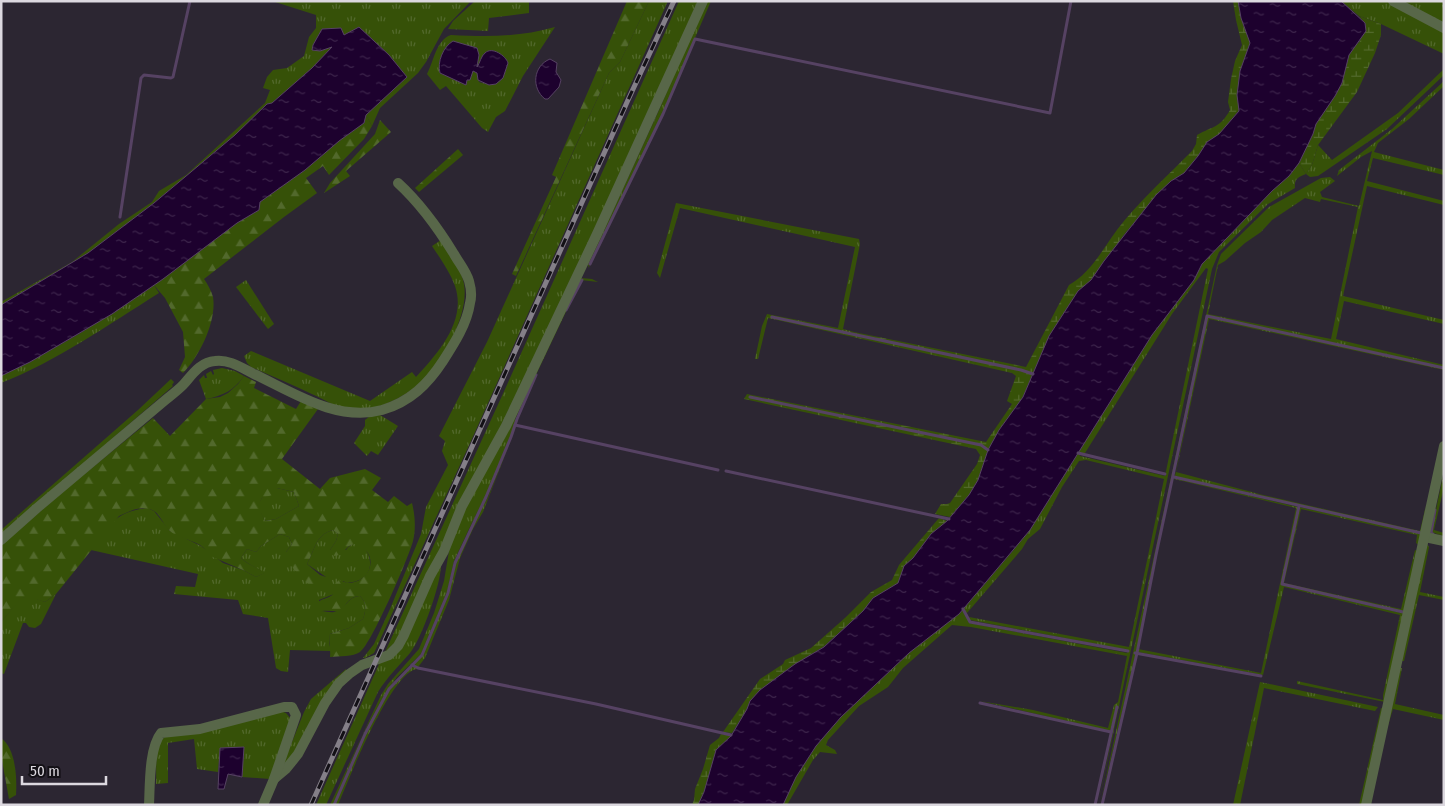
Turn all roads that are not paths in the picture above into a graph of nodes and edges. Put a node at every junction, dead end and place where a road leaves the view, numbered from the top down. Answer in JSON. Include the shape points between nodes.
{"nodes":[{"id":1,"x":703,"y":1,"type":"edge"},
{"id":2,"x":1393,"y":1,"type":"edge"},
{"id":3,"x":1444,"y":28,"type":"edge"},
{"id":4,"x":398,"y":183,"type":"dead end"},
{"id":5,"x":1444,"y":446,"type":"edge"},
{"id":6,"x":1425,"y":537,"type":"junction"},
{"id":7,"x":1,"y":540,"type":"edge"},
{"id":8,"x":1444,"y":542,"type":"edge"},
{"id":9,"x":274,"y":779,"type":"junction"},
{"id":10,"x":149,"y":805,"type":"edge"},
{"id":11,"x":263,"y":805,"type":"edge"},
{"id":12,"x":1366,"y":805,"type":"edge"}],
"edges":[{"from":1,"to":9,"type":"street","via":[[593,242],[506,426],[462,506],[404,636],[389,655],[362,665],[339,683],[325,702],[298,754]]},
{"from":2,"to":3,"type":"street"},
{"from":4,"to":7,"type":"street","via":[[430,217],[464,270],[471,288],[468,314],[458,337],[420,391],[384,409],[368,413],[345,412],[314,402],[226,361],[209,362],[200,366],[157,408]]},
{"from":5,"to":6,"type":"street"},
{"from":6,"to":8,"type":"street"},
{"from":6,"to":12,"type":"street"},
{"from":9,"to":10,"type":"street","via":[[296,715],[292,707],[200,729],[161,733],[154,750]]},
{"from":9,"to":11,"type":"street"}]}
